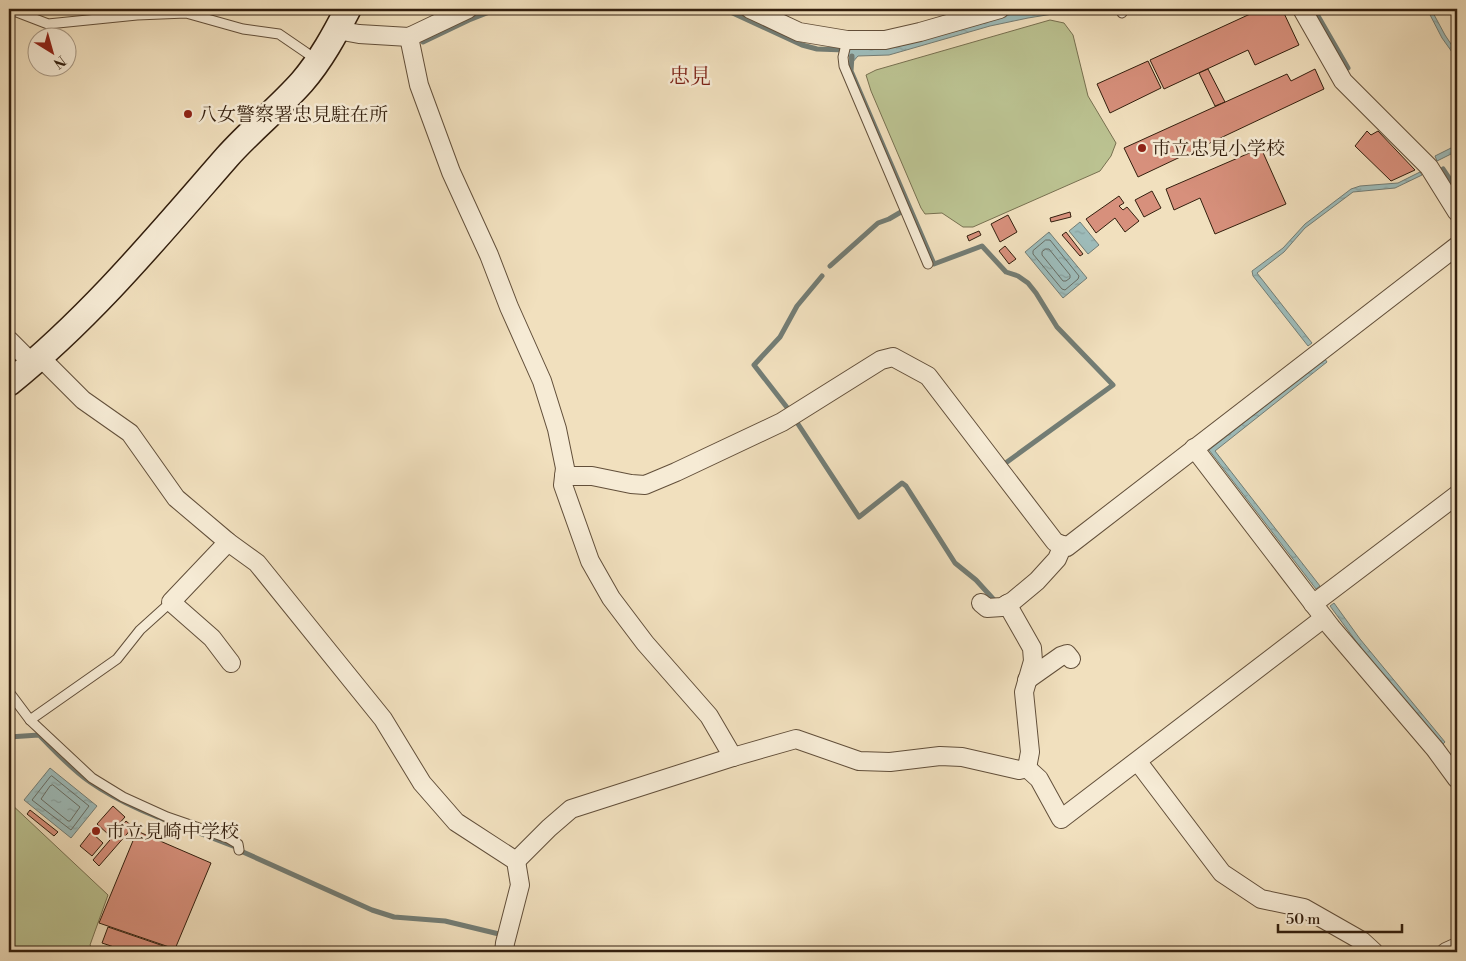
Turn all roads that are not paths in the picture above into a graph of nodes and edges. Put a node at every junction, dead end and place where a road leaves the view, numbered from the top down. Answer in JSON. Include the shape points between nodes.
{"nodes":[{"id":1,"x":9,"y":9,"type":"edge"},
{"id":2,"x":468,"y":9,"type":"edge"},
{"id":3,"x":750,"y":9,"type":"edge"},
{"id":4,"x":1000,"y":9,"type":"edge"},
{"id":5,"x":1302,"y":9,"type":"edge"},
{"id":6,"x":343,"y":19,"type":"edge"},
{"id":7,"x":409,"y":38,"type":"junction"},
{"id":8,"x":847,"y":40,"type":"junction"},
{"id":9,"x":318,"y":61,"type":"junction"},
{"id":10,"x":1457,"y":212,"type":"edge"},
{"id":11,"x":1457,"y":246,"type":"edge"},
{"id":12,"x":928,"y":264,"type":"dead end"},
{"id":13,"x":9,"y":340,"type":"edge"},
{"id":14,"x":36,"y":360,"type":"junction"},
{"id":15,"x":9,"y":383,"type":"edge"},
{"id":16,"x":1194,"y":448,"type":"junction"},
{"id":17,"x":564,"y":476,"type":"junction"},
{"id":18,"x":1457,"y":495,"type":"edge"},
{"id":19,"x":228,"y":542,"type":"junction"},
{"id":20,"x":1063,"y":545,"type":"junction"},
{"id":21,"x":171,"y":602,"type":"junction"},
{"id":22,"x":981,"y":604,"type":"dead end"},
{"id":23,"x":1007,"y":604,"type":"junction"},
{"id":24,"x":1318,"y":611,"type":"junction"},
{"id":25,"x":1070,"y":659,"type":"dead end"},
{"id":26,"x":232,"y":663,"type":"dead end"},
{"id":27,"x":1027,"y":680,"type":"junction"},
{"id":28,"x":9,"y":692,"type":"edge"},
{"id":29,"x":30,"y":720,"type":"junction"},
{"id":30,"x":733,"y":757,"type":"junction"},
{"id":31,"x":1138,"y":762,"type":"junction"},
{"id":32,"x":1027,"y":768,"type":"junction"},
{"id":33,"x":1457,"y":779,"type":"edge"},
{"id":34,"x":239,"y":850,"type":"dead end"},
{"id":35,"x":516,"y":861,"type":"junction"},
{"id":36,"x":1457,"y":947,"type":"edge"},
{"id":37,"x":504,"y":952,"type":"edge"},
{"id":38,"x":1374,"y":952,"type":"edge"},
{"id":39,"x":1446,"y":952,"type":"edge"}],
"edges":[{"from":1,"to":9,"type":"lane","via":[[48,24],[186,13],[243,29],[279,34]]},
{"from":2,"to":7,"type":"street"},
{"from":3,"to":8,"type":"street","via":[[800,32]]},
{"from":4,"to":8,"type":"street","via":[[885,40]]},
{"from":5,"to":10,"type":"street","via":[[1343,81],[1429,167]]},
{"from":6,"to":7,"type":"street","via":[[359,34]]},
{"from":6,"to":9,"type":"street"},
{"from":7,"to":17,"type":"street","via":[[419,85],[451,172],[542,381],[557,429]]},
{"from":8,"to":12,"type":"lane","via":[[844,66]]},
{"from":9,"to":14,"type":"street","via":[[228,155],[128,271]]},
{"from":11,"to":16,"type":"street"},
{"from":13,"to":14,"type":"street"},
{"from":14,"to":15,"type":"street"},
{"from":14,"to":19,"type":"street","via":[[82,400],[130,433],[176,498]]},
{"from":16,"to":20,"type":"street","via":[[1067,547]]},
{"from":16,"to":24,"type":"street"},
{"from":17,"to":20,"type":"street","via":[[592,476],[645,484],[782,422],[881,360],[893,357],[928,376],[1056,542]]},
{"from":17,"to":30,"type":"street","via":[[563,485],[590,561],[610,598],[644,643],[709,716]]},
{"from":18,"to":24,"type":"street"},
{"from":19,"to":21,"type":"street"},
{"from":19,"to":35,"type":"street","via":[[257,563],[343,668],[383,718],[422,782],[456,822]]},
{"from":20,"to":23,"type":"street","via":[[1057,559],[1036,582]]},
{"from":21,"to":26,"type":"street","via":[[212,638]]},
{"from":21,"to":29,"type":"lane","via":[[140,630],[116,659]]},
{"from":22,"to":23,"type":"street","via":[[987,608]]},
{"from":23,"to":27,"type":"street","via":[[1032,648],[1033,661]]},
{"from":24,"to":31,"type":"street"},
{"from":24,"to":33,"type":"street"},
{"from":25,"to":27,"type":"street","via":[[1066,654],[1061,656]]},
{"from":27,"to":32,"type":"street","via":[[1024,692],[1030,752]]},
{"from":28,"to":29,"type":"lane"},
{"from":29,"to":34,"type":"lane","via":[[92,778],[167,817],[228,838],[238,844]]},
{"from":30,"to":32,"type":"street","via":[[796,739],[859,761],[890,762],[940,756],[962,757],[1019,770]]},
{"from":30,"to":35,"type":"street","via":[[571,810]]},
{"from":31,"to":32,"type":"street","via":[[1061,819],[1039,779]]},
{"from":31,"to":38,"type":"street","via":[[1222,872],[1261,899],[1304,908]]},
{"from":35,"to":37,"type":"street","via":[[520,885]]},
{"from":36,"to":39,"type":"street"}]}
